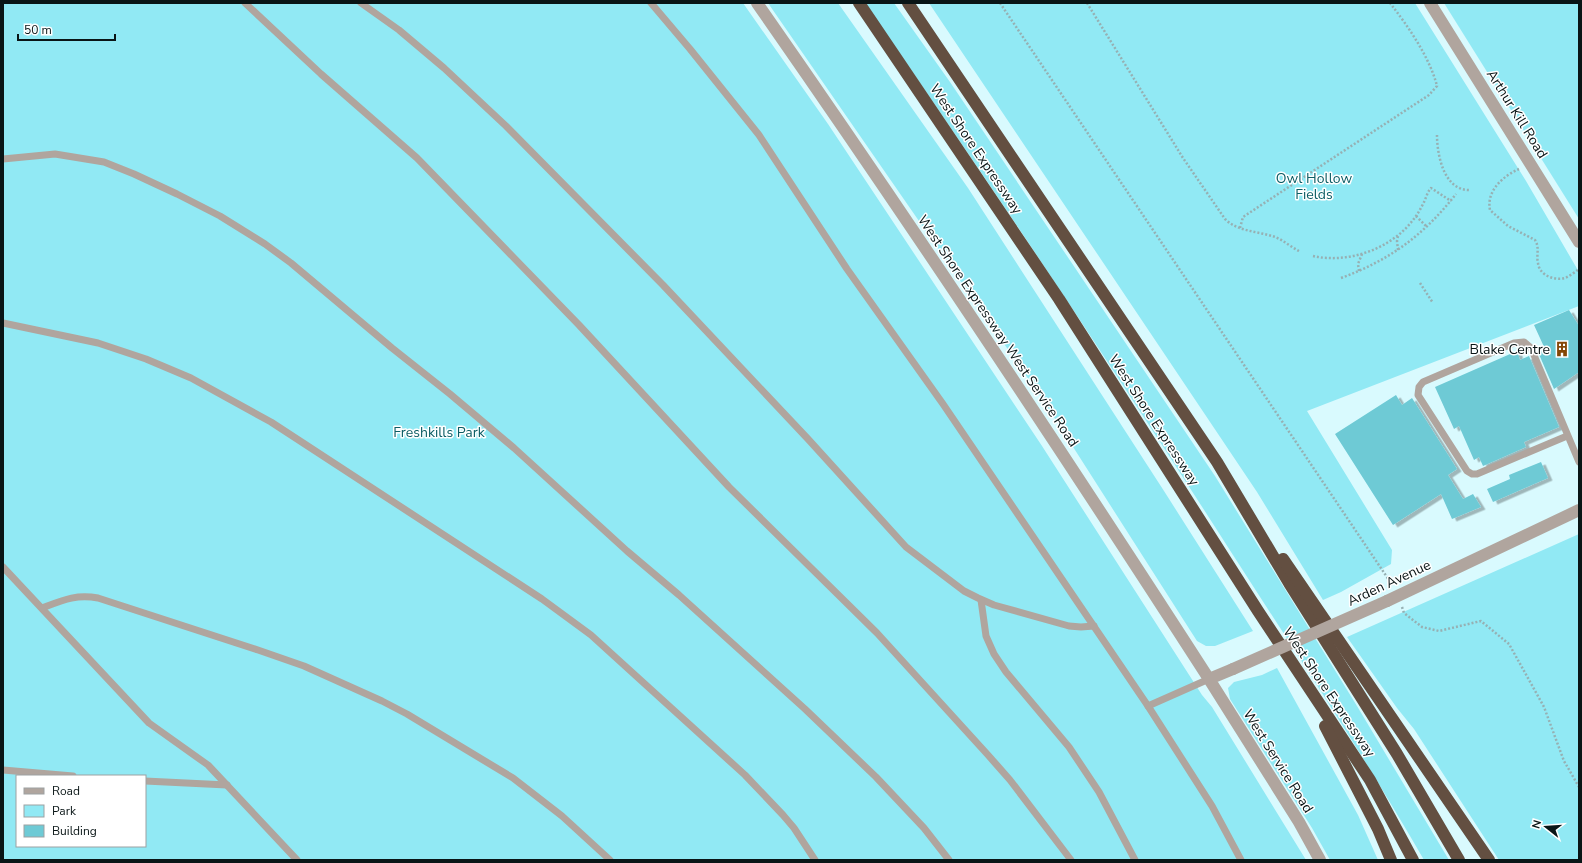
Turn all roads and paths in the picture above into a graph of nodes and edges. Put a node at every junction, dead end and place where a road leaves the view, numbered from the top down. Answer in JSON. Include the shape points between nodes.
{"nodes":[{"id":1,"x":246,"y":3,"type":"edge"},
{"id":2,"x":360,"y":3,"type":"edge"},
{"id":3,"x":651,"y":3,"type":"edge"},
{"id":4,"x":757,"y":3,"type":"edge"},
{"id":5,"x":859,"y":3,"type":"edge"},
{"id":6,"x":908,"y":3,"type":"edge"},
{"id":7,"x":1000,"y":3,"type":"edge"},
{"id":8,"x":1087,"y":3,"type":"edge"},
{"id":9,"x":1390,"y":3,"type":"edge"},
{"id":10,"x":1430,"y":3,"type":"edge"},
{"id":11,"x":1437,"y":135,"type":"dead end"},
{"id":12,"x":3,"y":160,"type":"edge"},
{"id":13,"x":1520,"y":168,"type":"dead end"},
{"id":14,"x":1469,"y":190,"type":"dead end"},
{"id":15,"x":1456,"y":194,"type":"dead end"},
{"id":16,"x":1451,"y":201,"type":"junction"},
{"id":17,"x":1416,"y":216,"type":"junction"},
{"id":18,"x":1240,"y":228,"type":"junction"},
{"id":19,"x":1427,"y":228,"type":"junction"},
{"id":20,"x":1398,"y":236,"type":"junction"},
{"id":21,"x":1579,"y":242,"type":"edge"},
{"id":22,"x":1398,"y":250,"type":"junction"},
{"id":23,"x":1300,"y":251,"type":"dead end"},
{"id":24,"x":1362,"y":254,"type":"junction"},
{"id":25,"x":1313,"y":256,"type":"dead end"},
{"id":26,"x":1579,"y":269,"type":"edge"},
{"id":27,"x":1359,"y":271,"type":"junction"},
{"id":28,"x":1341,"y":278,"type":"dead end"},
{"id":29,"x":1420,"y":283,"type":"dead end"},
{"id":30,"x":1433,"y":303,"type":"dead end"},
{"id":31,"x":3,"y":323,"type":"edge"},
{"id":32,"x":1567,"y":436,"type":"junction"},
{"id":33,"x":1217,"y":462,"type":"junction"},
{"id":34,"x":1579,"y":462,"type":"edge"},
{"id":35,"x":1579,"y":510,"type":"edge"},
{"id":36,"x":3,"y":567,"type":"edge"},
{"id":37,"x":1400,"y":595,"type":"junction"},
{"id":38,"x":981,"y":600,"type":"junction"},
{"id":39,"x":42,"y":608,"type":"junction"},
{"id":40,"x":1258,"y":612,"type":"junction"},
{"id":41,"x":1094,"y":626,"type":"junction"},
{"id":42,"x":1209,"y":679,"type":"junction"},
{"id":43,"x":1148,"y":706,"type":"junction"},
{"id":44,"x":3,"y":770,"type":"edge"},
{"id":45,"x":61,"y":775,"type":"edge"},
{"id":46,"x":146,"y":781,"type":"edge"},
{"id":47,"x":227,"y":785,"type":"junction"},
{"id":48,"x":1579,"y":786,"type":"edge"},
{"id":49,"x":297,"y":860,"type":"edge"},
{"id":50,"x":610,"y":860,"type":"edge"},
{"id":51,"x":815,"y":860,"type":"edge"},
{"id":52,"x":949,"y":860,"type":"edge"},
{"id":53,"x":1071,"y":860,"type":"edge"},
{"id":54,"x":1135,"y":860,"type":"edge"},
{"id":55,"x":1241,"y":860,"type":"edge"},
{"id":56,"x":1320,"y":860,"type":"edge"},
{"id":57,"x":1391,"y":860,"type":"edge"},
{"id":58,"x":1413,"y":860,"type":"edge"},
{"id":59,"x":1459,"y":860,"type":"edge"},
{"id":60,"x":1489,"y":860,"type":"edge"}],
"edges":[{"from":1,"to":53,"type":"lane","via":[[320,74],[417,158],[574,320],[729,487],[877,633],[988,754]]},
{"from":2,"to":38,"type":"lane","via":[[399,30],[506,126],[663,285],[906,547]]},
{"from":3,"to":41,"type":"lane","via":[[759,135],[847,269],[943,404]]},
{"from":4,"to":42,"type":"street","name":"West Shore Expressway West Service Road","via":[[996,353]]},
{"from":5,"to":40,"type":"highway","name":"West Shore Expressway","via":[[1059,299]]},
{"from":6,"to":33,"type":"highway","name":"West Shore Expressway"},
{"from":7,"to":37,"type":"path"},
{"from":8,"to":18,"type":"path","via":[[1183,158],[1225,218]]},
{"from":9,"to":18,"type":"path","via":[[1424,56],[1437,86],[1429,95],[1243,217]]},
{"from":10,"to":21,"type":"street","name":"Arthur Kill Road"},
{"from":11,"to":14,"type":"path","via":[[1440,158],[1448,178],[1460,188]]},
{"from":12,"to":52,"type":"lane","via":[[55,154],[110,164],[220,216],[271,248],[514,448],[679,595],[876,777],[924,828]]},
{"from":13,"to":26,"type":"path","via":[[1507,175],[1495,189],[1489,199],[1490,210],[1508,226],[1535,240],[1538,244],[1538,264],[1541,272],[1552,278],[1565,278]]},
{"from":15,"to":16,"type":"path"},
{"from":16,"to":17,"type":"path","via":[[1431,188]]},
{"from":16,"to":19,"type":"path"},
{"from":17,"to":19,"type":"path"},
{"from":17,"to":20,"type":"path"},
{"from":18,"to":23,"type":"path","via":[[1276,237]]},
{"from":19,"to":22,"type":"path"},
{"from":20,"to":22,"type":"path"},
{"from":20,"to":24,"type":"path"},
{"from":22,"to":27,"type":"path"},
{"from":24,"to":25,"type":"path","via":[[1331,258]]},
{"from":24,"to":27,"type":"path","via":[[1358,264]]},
{"from":27,"to":28,"type":"path"},
{"from":29,"to":30,"type":"path"},
{"from":31,"to":51,"type":"lane","via":[[111,347],[191,378],[277,426],[542,599],[591,635],[745,775],[784,815]]},
{"from":32,"to":32,"type":"lane","via":[[1530,348],[1524,342],[1514,343],[1423,382],[1419,388],[1418,395],[1467,471],[1472,474]]},
{"from":32,"to":34,"type":"lane"},
{"from":33,"to":59,"type":"highway","name":"West Shore Expressway","via":[[1289,583],[1397,754]]},
{"from":33,"to":60,"type":"highway"},
{"from":35,"to":37,"type":"street","name":"Arden Avenue"},
{"from":36,"to":39,"type":"lane"},
{"from":37,"to":42,"type":"street","name":"Arden Avenue","bridge":true},
{"from":37,"to":48,"type":"path","via":[[1404,613],[1422,627],[1439,631],[1481,621],[1509,644],[1544,708],[1564,761]]},
{"from":38,"to":41,"type":"lane","via":[[1069,626]]},
{"from":38,"to":54,"type":"lane","via":[[986,636],[994,654],[1069,747],[1099,792]]},
{"from":39,"to":47,"type":"lane","via":[[149,722],[208,766]]},
{"from":39,"to":50,"type":"lane","via":[[74,597],[98,598],[258,650],[339,681],[407,714],[513,778],[562,816]]},
{"from":40,"to":57,"type":"highway","via":[[1330,735]]},
{"from":40,"to":58,"type":"highway","name":"West Shore Expressway","via":[[1370,780]]},
{"from":41,"to":43,"type":"lane"},
{"from":42,"to":43,"type":"lane"},
{"from":42,"to":56,"type":"street","name":"West Service Road"},
{"from":43,"to":55,"type":"lane","via":[[1212,806]]},
{"from":44,"to":45,"type":"lane"},
{"from":46,"to":47,"type":"lane"},
{"from":47,"to":49,"type":"lane"}]}
